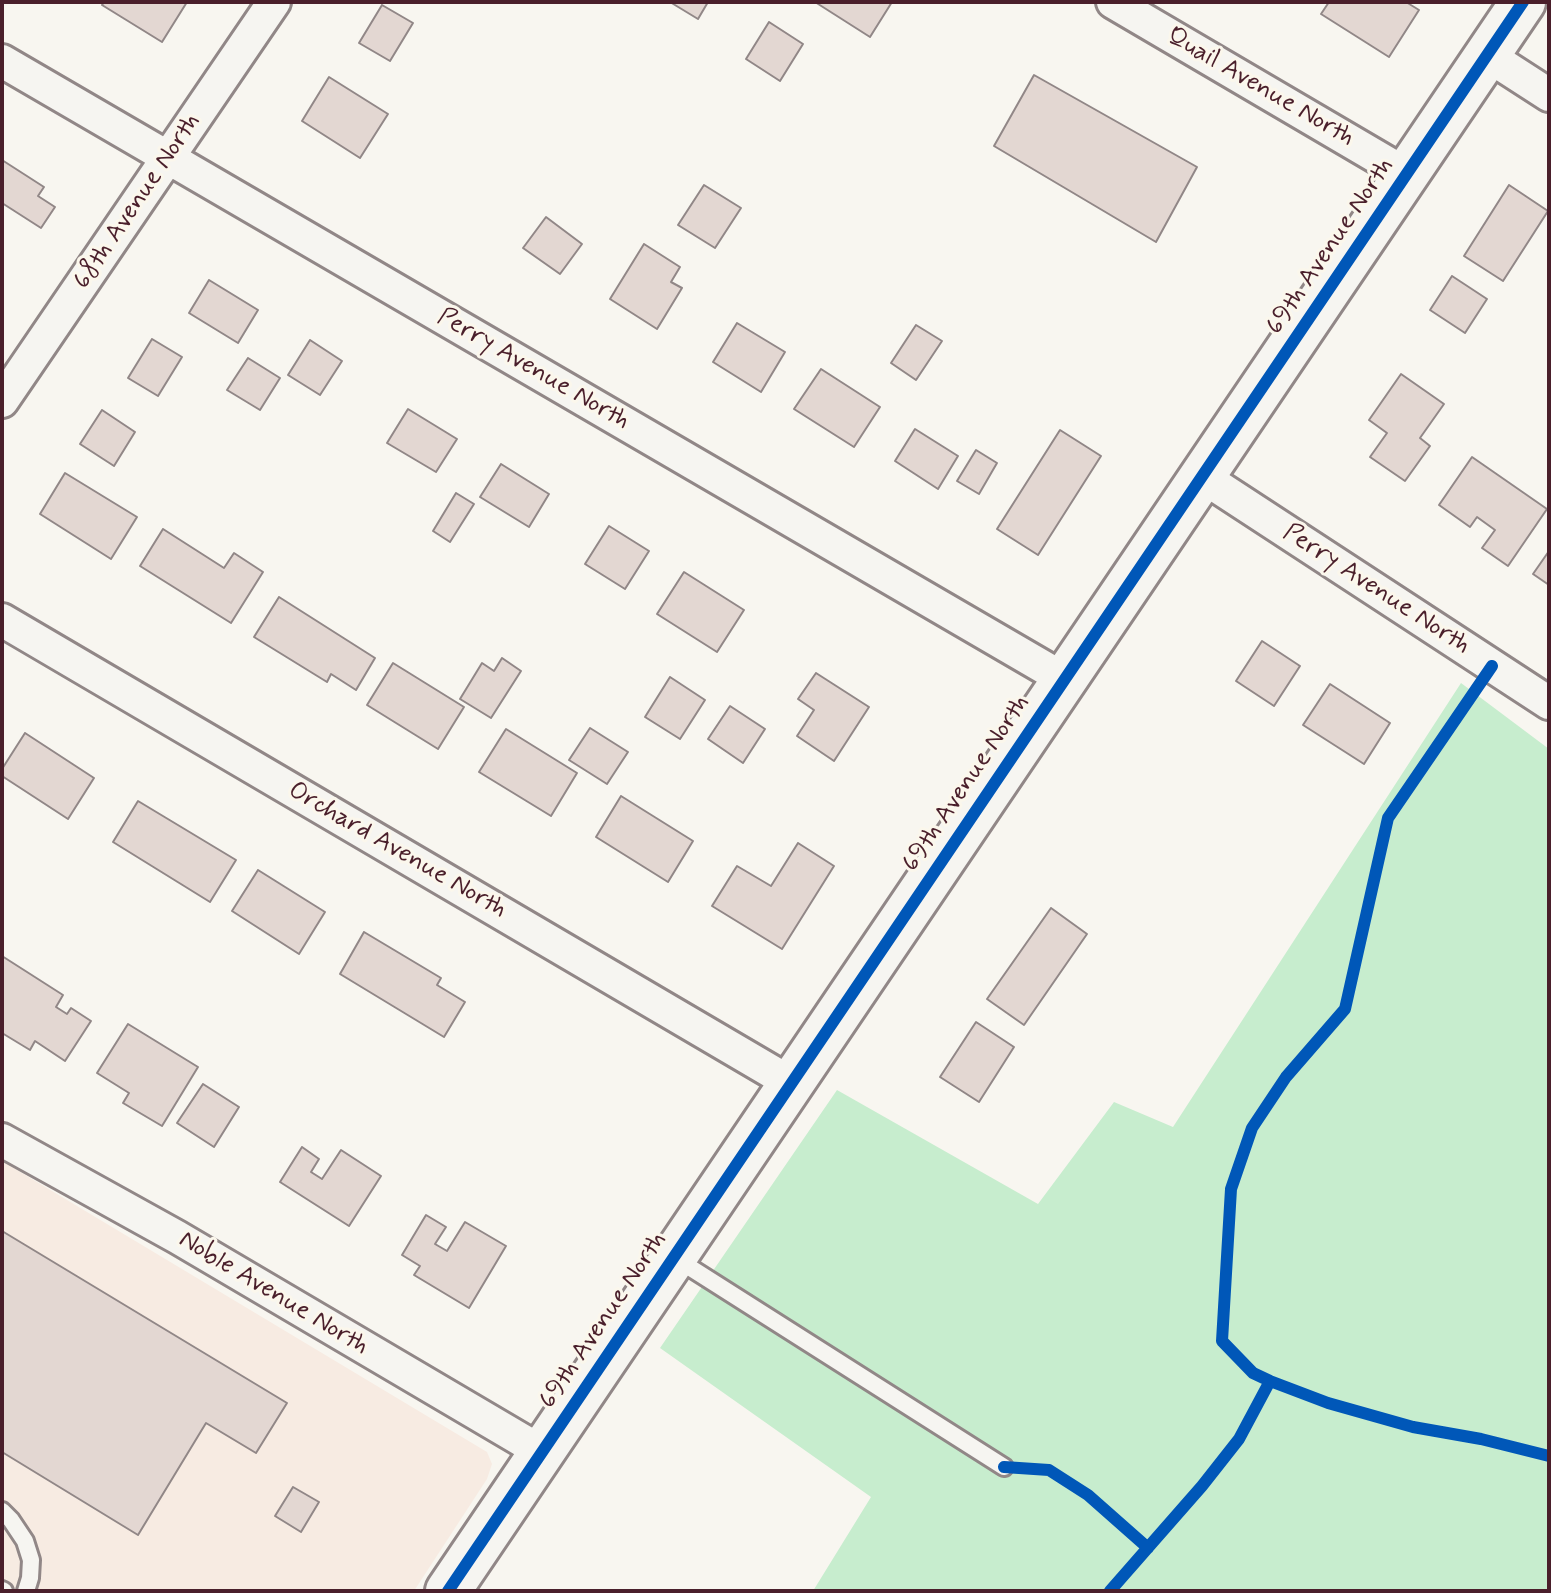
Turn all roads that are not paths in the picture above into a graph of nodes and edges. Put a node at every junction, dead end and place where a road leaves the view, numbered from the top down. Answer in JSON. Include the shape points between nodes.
{"nodes":[{"id":1,"x":274,"y":2,"type":"edge"},
{"id":2,"x":1113,"y":2,"type":"edge"},
{"id":3,"x":1523,"y":2,"type":"edge"},
{"id":4,"x":1487,"y":55,"type":"junction"},
{"id":5,"x":2,"y":61,"type":"edge"},
{"id":6,"x":1549,"y":95,"type":"edge"},
{"id":7,"x":169,"y":158,"type":"junction"},
{"id":8,"x":1406,"y":174,"type":"junction"},
{"id":9,"x":4,"y":395,"type":"edge"},
{"id":10,"x":1203,"y":477,"type":"junction"},
{"id":11,"x":2,"y":620,"type":"edge"},
{"id":12,"x":1064,"y":679,"type":"junction"},
{"id":13,"x":1549,"y":703,"type":"edge"},
{"id":14,"x":791,"y":1083,"type":"junction"},
{"id":15,"x":2,"y":1140,"type":"edge"},
{"id":16,"x":674,"y":1257,"type":"junction"},
{"id":17,"x":542,"y":1452,"type":"junction"},
{"id":18,"x":1004,"y":1467,"type":"dead end"},
{"id":19,"x":2,"y":1511,"type":"edge"},
{"id":20,"x":26,"y":1591,"type":"edge"},
{"id":21,"x":448,"y":1591,"type":"edge"}],
"edges":[{"from":1,"to":7,"type":"street","name":"68th Avenue North"},
{"from":2,"to":8,"type":"street","name":"Quail Avenue North"},
{"from":3,"to":4,"type":"street","name":"69th Avenue North"},
{"from":4,"to":6,"type":"street"},
{"from":4,"to":8,"type":"street","name":"69th Avenue North"},
{"from":5,"to":7,"type":"street","name":"Perry Avenue North"},
{"from":7,"to":9,"type":"street","name":"68th Avenue North"},
{"from":7,"to":12,"type":"street","name":"Perry Avenue North"},
{"from":8,"to":10,"type":"street","name":"69th Avenue North"},
{"from":10,"to":12,"type":"street","name":"69th Avenue North"},
{"from":10,"to":13,"type":"street","name":"Perry Avenue North"},
{"from":11,"to":14,"type":"street","name":"Orchard Avenue North"},
{"from":12,"to":14,"type":"street","name":"69th Avenue North"},
{"from":14,"to":16,"type":"street","name":"69th Avenue North"},
{"from":15,"to":17,"type":"street","name":"Noble Avenue North"},
{"from":16,"to":17,"type":"street","name":"69th Avenue North"},
{"from":16,"to":18,"type":"lane"},
{"from":17,"to":21,"type":"street","name":"69th Avenue North"},
{"from":19,"to":20,"type":"lane","via":[[25,1541],[31,1560]]}]}
